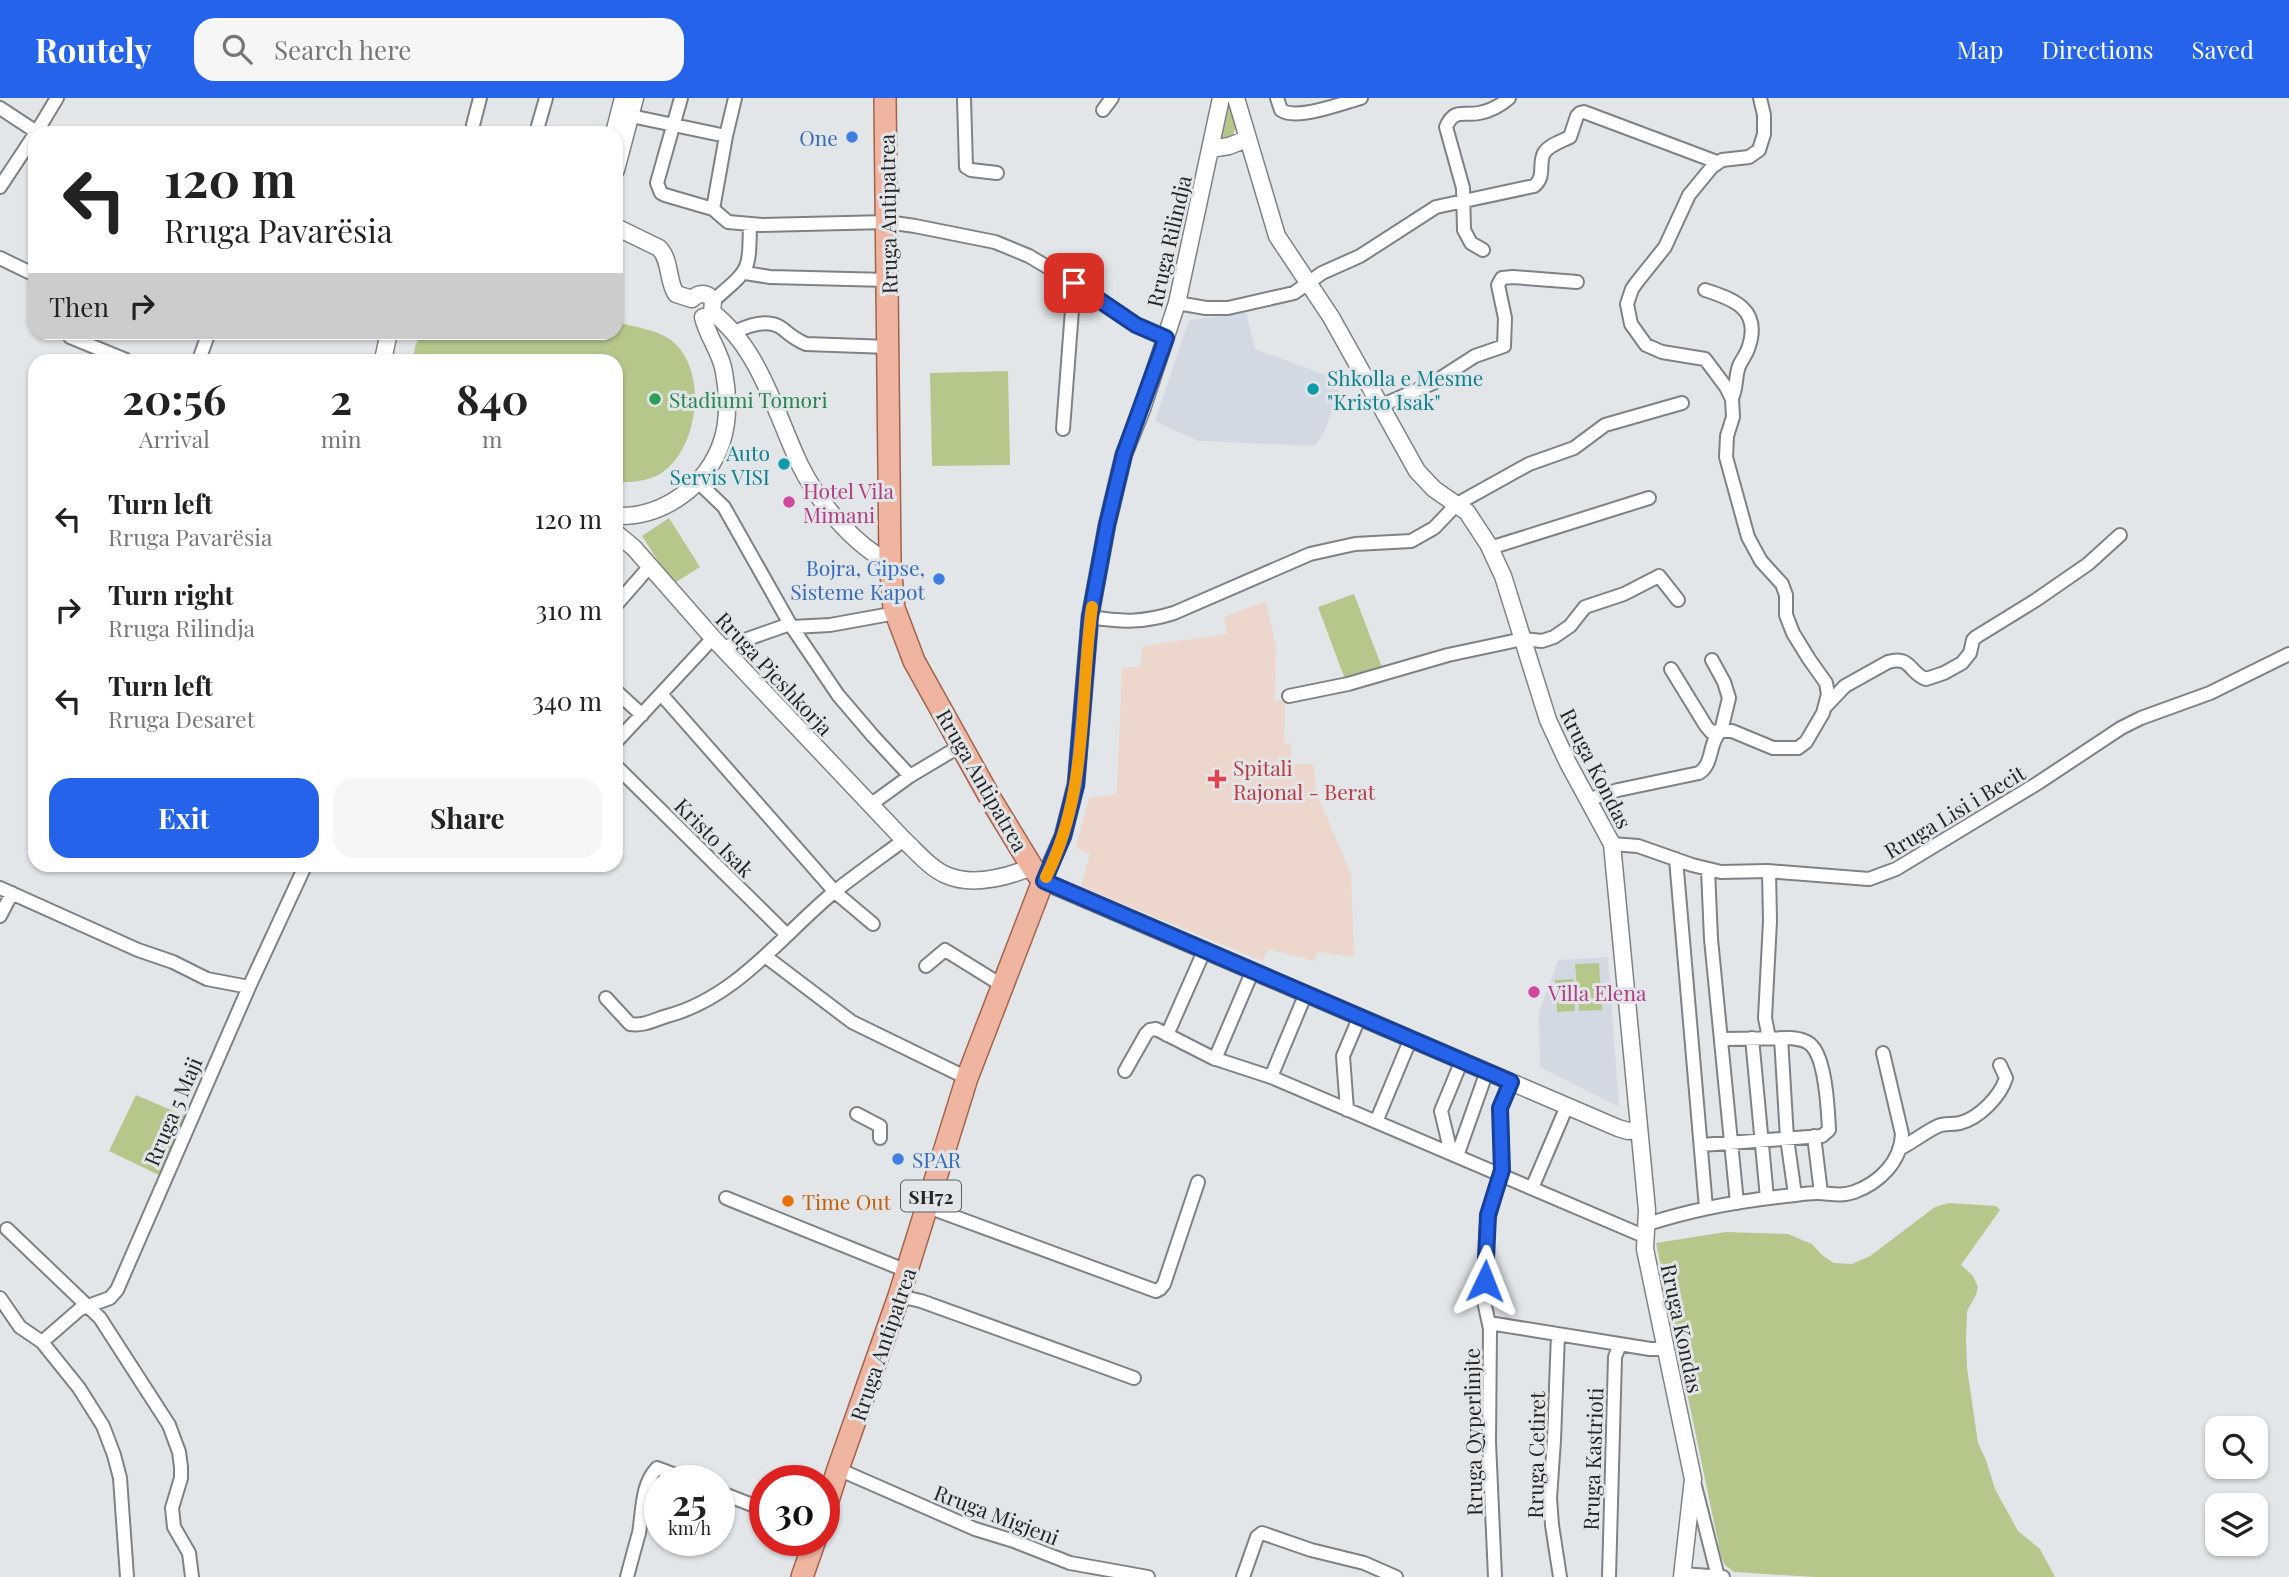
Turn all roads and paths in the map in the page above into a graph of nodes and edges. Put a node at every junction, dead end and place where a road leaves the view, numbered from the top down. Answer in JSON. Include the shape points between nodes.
{"nodes":[{"id":1,"x":57,"y":98,"type":"edge"},
{"id":2,"x":480,"y":98,"type":"edge"},
{"id":3,"x":546,"y":98,"type":"edge"},
{"id":4,"x":624,"y":98,"type":"edge"},
{"id":5,"x":635,"y":98,"type":"edge"},
{"id":6,"x":681,"y":98,"type":"edge"},
{"id":7,"x":736,"y":98,"type":"edge"},
{"id":8,"x":885,"y":98,"type":"edge"},
{"id":9,"x":964,"y":98,"type":"edge"},
{"id":10,"x":1112,"y":98,"type":"edge"},
{"id":11,"x":1221,"y":98,"type":"edge"},
{"id":12,"x":1236,"y":98,"type":"edge"},
{"id":13,"x":1277,"y":98,"type":"edge"},
{"id":14,"x":1509,"y":98,"type":"edge"},
{"id":15,"x":1760,"y":98,"type":"edge"},
{"id":16,"x":1353,"y":99,"type":"edge"},
{"id":17,"x":0,"y":108,"type":"edge"},
{"id":18,"x":1103,"y":110,"type":"dead end"},
{"id":19,"x":631,"y":116,"type":"junction"},
{"id":20,"x":674,"y":124,"type":"junction"},
{"id":21,"x":40,"y":126,"type":"edge"},
{"id":22,"x":473,"y":126,"type":"edge"},
{"id":23,"x":539,"y":126,"type":"edge"},
{"id":24,"x":616,"y":126,"type":"edge"},
{"id":25,"x":28,"y":127,"type":"edge"},
{"id":26,"x":726,"y":136,"type":"junction"},
{"id":27,"x":1247,"y":139,"type":"junction"},
{"id":28,"x":28,"y":145,"type":"edge"},
{"id":29,"x":623,"y":145,"type":"edge"},
{"id":30,"x":1210,"y":149,"type":"junction"},
{"id":31,"x":1717,"y":162,"type":"junction"},
{"id":32,"x":997,"y":173,"type":"dead end"},
{"id":33,"x":0,"y":187,"type":"edge"},
{"id":34,"x":1463,"y":202,"type":"junction"},
{"id":35,"x":713,"y":209,"type":"junction"},
{"id":36,"x":887,"y":222,"type":"junction"},
{"id":37,"x":750,"y":224,"type":"junction"},
{"id":38,"x":623,"y":230,"type":"edge"},
{"id":39,"x":623,"y":242,"type":"edge"},
{"id":40,"x":655,"y":246,"type":"junction"},
{"id":41,"x":1483,"y":250,"type":"dead end"},
{"id":42,"x":0,"y":258,"type":"edge"},
{"id":43,"x":28,"y":272,"type":"edge"},
{"id":44,"x":745,"y":273,"type":"junction"},
{"id":45,"x":888,"y":280,"type":"junction"},
{"id":46,"x":1577,"y":282,"type":"dead end"},
{"id":47,"x":1074,"y":283,"type":"junction"},
{"id":48,"x":1309,"y":284,"type":"junction"},
{"id":49,"x":1705,"y":290,"type":"dead end"},
{"id":50,"x":1177,"y":303,"type":"junction"},
{"id":51,"x":710,"y":310,"type":"junction"},
{"id":52,"x":734,"y":332,"type":"junction"},
{"id":53,"x":1166,"y":338,"type":"junction"},
{"id":54,"x":76,"y":340,"type":"edge"},
{"id":55,"x":889,"y":347,"type":"junction"},
{"id":56,"x":111,"y":354,"type":"edge"},
{"id":57,"x":1732,"y":398,"type":"junction"},
{"id":58,"x":1682,"y":403,"type":"dead end"},
{"id":59,"x":1380,"y":406,"type":"junction"},
{"id":60,"x":1063,"y":429,"type":"dead end"},
{"id":61,"x":698,"y":482,"type":"junction"},
{"id":62,"x":1649,"y":498,"type":"dead end"},
{"id":63,"x":1457,"y":504,"type":"junction"},
{"id":64,"x":623,"y":516,"type":"edge"},
{"id":65,"x":2120,"y":535,"type":"dead end"},
{"id":66,"x":623,"y":540,"type":"edge"},
{"id":67,"x":1490,"y":548,"type":"junction"},
{"id":68,"x":890,"y":563,"type":"junction"},
{"id":69,"x":650,"y":566,"type":"junction"},
{"id":70,"x":623,"y":597,"type":"edge"},
{"id":71,"x":1678,"y":600,"type":"dead end"},
{"id":72,"x":896,"y":614,"type":"junction"},
{"id":73,"x":1090,"y":617,"type":"junction"},
{"id":74,"x":791,"y":625,"type":"junction"},
{"id":75,"x":1523,"y":639,"type":"junction"},
{"id":76,"x":718,"y":643,"type":"junction"},
{"id":77,"x":2289,"y":654,"type":"edge"},
{"id":78,"x":1712,"y":660,"type":"dead end"},
{"id":79,"x":1671,"y":669,"type":"dead end"},
{"id":80,"x":661,"y":694,"type":"junction"},
{"id":81,"x":1289,"y":696,"type":"dead end"},
{"id":82,"x":623,"y":697,"type":"edge"},
{"id":83,"x":1826,"y":706,"type":"junction"},
{"id":84,"x":642,"y":715,"type":"junction"},
{"id":85,"x":1721,"y":731,"type":"junction"},
{"id":86,"x":623,"y":735,"type":"edge"},
{"id":87,"x":962,"y":745,"type":"junction"},
{"id":88,"x":623,"y":773,"type":"edge"},
{"id":89,"x":910,"y":776,"type":"junction"},
{"id":90,"x":1590,"y":799,"type":"junction"},
{"id":91,"x":870,"y":805,"type":"junction"},
{"id":92,"x":904,"y":840,"type":"junction"},
{"id":93,"x":1612,"y":844,"type":"junction"},
{"id":94,"x":1676,"y":859,"type":"junction"},
{"id":95,"x":1708,"y":870,"type":"junction"},
{"id":96,"x":1769,"y":871,"type":"junction"},
{"id":97,"x":302,"y":872,"type":"edge"},
{"id":98,"x":1038,"y":874,"type":"junction"},
{"id":99,"x":6,"y":891,"type":"edge"},
{"id":100,"x":835,"y":892,"type":"junction"},
{"id":101,"x":0,"y":916,"type":"edge"},
{"id":102,"x":873,"y":924,"type":"dead end"},
{"id":103,"x":787,"y":935,"type":"junction"},
{"id":104,"x":1205,"y":949,"type":"junction"},
{"id":105,"x":765,"y":956,"type":"junction"},
{"id":106,"x":926,"y":966,"type":"dead end"},
{"id":107,"x":1253,"y":970,"type":"junction"},
{"id":108,"x":1003,"y":986,"type":"junction"},
{"id":109,"x":249,"y":987,"type":"junction"},
{"id":110,"x":1306,"y":993,"type":"junction"},
{"id":111,"x":606,"y":998,"type":"dead end"},
{"id":112,"x":1360,"y":1016,"type":"junction"},
{"id":113,"x":1167,"y":1035,"type":"junction"},
{"id":114,"x":1411,"y":1038,"type":"junction"},
{"id":115,"x":1752,"y":1038,"type":"junction"},
{"id":116,"x":1775,"y":1038,"type":"junction"},
{"id":117,"x":1721,"y":1039,"type":"junction"},
{"id":118,"x":1883,"y":1053,"type":"dead end"},
{"id":119,"x":1215,"y":1059,"type":"junction"},
{"id":120,"x":1462,"y":1060,"type":"junction"},
{"id":121,"x":2000,"y":1065,"type":"dead end"},
{"id":122,"x":1125,"y":1071,"type":"dead end"},
{"id":123,"x":1487,"y":1071,"type":"junction"},
{"id":124,"x":1271,"y":1077,"type":"junction"},
{"id":125,"x":967,"y":1078,"type":"junction"},
{"id":126,"x":1511,"y":1082,"type":"junction"},
{"id":127,"x":1567,"y":1106,"type":"junction"},
{"id":128,"x":1347,"y":1110,"type":"junction"},
{"id":129,"x":857,"y":1114,"type":"dead end"},
{"id":130,"x":1376,"y":1122,"type":"junction"},
{"id":131,"x":1639,"y":1130,"type":"junction"},
{"id":132,"x":1814,"y":1136,"type":"junction"},
{"id":133,"x":880,"y":1138,"type":"dead end"},
{"id":134,"x":1787,"y":1138,"type":"junction"},
{"id":135,"x":1761,"y":1140,"type":"junction"},
{"id":136,"x":1732,"y":1142,"type":"junction"},
{"id":137,"x":1701,"y":1145,"type":"junction"},
{"id":138,"x":1899,"y":1149,"type":"junction"},
{"id":139,"x":1454,"y":1155,"type":"junction"},
{"id":140,"x":1500,"y":1174,"type":"junction"},
{"id":141,"x":1198,"y":1182,"type":"dead end"},
{"id":142,"x":1532,"y":1188,"type":"junction"},
{"id":143,"x":1821,"y":1193,"type":"junction"},
{"id":144,"x":1795,"y":1195,"type":"junction"},
{"id":145,"x":726,"y":1198,"type":"dead end"},
{"id":146,"x":1767,"y":1198,"type":"junction"},
{"id":147,"x":1737,"y":1203,"type":"junction"},
{"id":148,"x":928,"y":1207,"type":"junction"},
{"id":149,"x":1706,"y":1208,"type":"junction"},
{"id":150,"x":7,"y":1230,"type":"dead end"},
{"id":151,"x":1647,"y":1230,"type":"junction"},
{"id":152,"x":907,"y":1271,"type":"junction"},
{"id":153,"x":899,"y":1296,"type":"junction"},
{"id":154,"x":0,"y":1298,"type":"edge"},
{"id":155,"x":88,"y":1305,"type":"junction"},
{"id":156,"x":1489,"y":1322,"type":"junction"},
{"id":157,"x":1558,"y":1334,"type":"junction"},
{"id":158,"x":41,"y":1342,"type":"junction"},
{"id":159,"x":1620,"y":1344,"type":"junction"},
{"id":160,"x":1666,"y":1349,"type":"junction"},
{"id":161,"x":1134,"y":1378,"type":"dead end"},
{"id":162,"x":839,"y":1465,"type":"edge"},
{"id":163,"x":840,"y":1470,"type":"edge"},
{"id":164,"x":1693,"y":1479,"type":"junction"},
{"id":165,"x":644,"y":1499,"type":"edge"},
{"id":166,"x":810,"y":1556,"type":"edge"},
{"id":167,"x":1682,"y":1575,"type":"edge"},
{"id":168,"x":127,"y":1577,"type":"edge"},
{"id":169,"x":192,"y":1577,"type":"edge"},
{"id":170,"x":626,"y":1577,"type":"edge"},
{"id":171,"x":802,"y":1577,"type":"edge"},
{"id":172,"x":1149,"y":1577,"type":"edge"},
{"id":173,"x":1243,"y":1577,"type":"edge"},
{"id":174,"x":1396,"y":1577,"type":"edge"},
{"id":175,"x":1495,"y":1577,"type":"edge"},
{"id":176,"x":1560,"y":1577,"type":"edge"},
{"id":177,"x":1609,"y":1577,"type":"edge"},
{"id":178,"x":1721,"y":1577,"type":"edge"}],
"edges":[{"from":1,"to":21,"type":"street"},
{"from":2,"to":22,"type":"street"},
{"from":3,"to":23,"type":"street"},
{"from":4,"to":24,"type":"street"},
{"from":5,"to":19,"type":"street"},
{"from":6,"to":20,"type":"street"},
{"from":7,"to":26,"type":"street"},
{"from":8,"to":36,"type":"main road","name":"Rruga Antipatrea"},
{"from":9,"to":32,"type":"street","via":[[966,167]]},
{"from":10,"to":18,"type":"street"},
{"from":11,"to":30,"type":"street","name":"Rruga Rilindja"},
{"from":12,"to":27,"type":"street","name":"Rruga Kondas"},
{"from":13,"to":16,"type":"street","via":[[1281,110],[1290,114]]},
{"from":14,"to":34,"type":"street","via":[[1475,114],[1463,107],[1446,127],[1462,180]]},
{"from":15,"to":31,"type":"street","via":[[1764,134],[1759,150],[1749,157]]},
{"from":17,"to":25,"type":"street"},
{"from":19,"to":20,"type":"street"},
{"from":19,"to":29,"type":"street"},
{"from":20,"to":26,"type":"street"},
{"from":20,"to":35,"type":"street","via":[[658,188],[661,193]]},
{"from":26,"to":35,"type":"street"},
{"from":27,"to":30,"type":"street"},
{"from":27,"to":48,"type":"street","name":"Rruga Kondas","via":[[1277,236]]},
{"from":28,"to":33,"type":"street"},
{"from":30,"to":50,"type":"street","name":"Rruga Rilindja"},
{"from":31,"to":34,"type":"street","via":[[1584,112],[1577,116],[1570,138],[1544,154],[1539,183]]},
{"from":31,"to":57,"type":"street","via":[[1689,195],[1665,247],[1632,289],[1627,311],[1646,345],[1705,359]]},
{"from":34,"to":41,"type":"street","via":[[1467,238]]},
{"from":34,"to":48,"type":"street","via":[[1436,207]]},
{"from":35,"to":37,"type":"street","via":[[728,222]]},
{"from":36,"to":37,"type":"street"},
{"from":36,"to":45,"type":"main road","name":"Rruga Antipatrea"},
{"from":36,"to":47,"type":"street","via":[[1010,247]]},
{"from":37,"to":44,"type":"street","via":[[750,260]]},
{"from":38,"to":40,"type":"street"},
{"from":39,"to":40,"type":"street"},
{"from":40,"to":51,"type":"street","via":[[665,254],[676,294],[692,299],[691,309],[698,316]]},
{"from":42,"to":43,"type":"street"},
{"from":44,"to":45,"type":"street"},
{"from":44,"to":51,"type":"street"},
{"from":45,"to":55,"type":"main road","name":"Rruga Antipatrea"},
{"from":46,"to":59,"type":"street","via":[[1502,278],[1498,285],[1505,318],[1504,346],[1475,356],[1433,383]]},
{"from":47,"to":53,"type":"street","via":[[1136,325]]},
{"from":47,"to":60,"type":"street"},
{"from":48,"to":50,"type":"street","via":[[1294,293],[1228,308]]},
{"from":48,"to":59,"type":"street","name":"Rruga Kondas"},
{"from":49,"to":57,"type":"street","via":[[1737,301],[1750,320],[1751,343],[1739,366]]},
{"from":50,"to":53,"type":"street","name":"Rruga Rilindja"},
{"from":51,"to":52,"type":"street"},
{"from":51,"to":61,"type":"street","via":[[724,370],[726,424],[717,454]]},
{"from":52,"to":55,"type":"street","via":[[765,323],[806,344]]},
{"from":52,"to":68,"type":"street","via":[[760,373],[813,488],[868,551]]},
{"from":53,"to":73,"type":"street","name":"Rruga Rilindja","via":[[1124,454]]},
{"from":54,"to":56,"type":"street"},
{"from":55,"to":68,"type":"main road","name":"Rruga Antipatrea"},
{"from":57,"to":83,"type":"street","via":[[1733,420],[1725,450],[1744,525],[1760,561],[1785,589],[1786,615],[1826,683]]},
{"from":58,"to":63,"type":"street","via":[[1605,425],[1574,448],[1529,464]]},
{"from":59,"to":63,"type":"street","name":"Rruga Kondas","via":[[1424,480]]},
{"from":61,"to":64,"type":"street","via":[[663,507]]},
{"from":61,"to":74,"type":"street","via":[[724,507]]},
{"from":62,"to":67,"type":"street"},
{"from":63,"to":67,"type":"street","name":"Rruga Kondas","via":[[1473,519]]},
{"from":63,"to":73,"type":"street","via":[[1434,528],[1411,541],[1318,551],[1156,619],[1127,622]]},
{"from":65,"to":83,"type":"street","via":[[2088,564],[1976,637],[1967,658],[1955,668],[1926,679],[1904,661],[1888,662],[1844,685]]},
{"from":66,"to":69,"type":"street","name":"Rruga Pjeshkorja"},
{"from":67,"to":75,"type":"street","name":"Rruga Kondas"},
{"from":68,"to":72,"type":"main road","name":"Rruga Antipatrea"},
{"from":69,"to":70,"type":"street"},
{"from":69,"to":76,"type":"street","name":"Rruga Pjeshkorja"},
{"from":71,"to":75,"type":"street","via":[[1659,576],[1585,607],[1554,637]]},
{"from":72,"to":74,"type":"street","via":[[830,625]]},
{"from":72,"to":87,"type":"main road","name":"Rruga Antipatrea","via":[[914,661]]},
{"from":73,"to":98,"type":"street","name":"Rruga Rilindja","via":[[1076,785],[1063,836]]},
{"from":74,"to":76,"type":"street"},
{"from":74,"to":89,"type":"street","via":[[838,695]]},
{"from":75,"to":81,"type":"street"},
{"from":75,"to":90,"type":"street","name":"Rruga Kondas","via":[[1548,720]]},
{"from":76,"to":80,"type":"street"},
{"from":76,"to":91,"type":"street","name":"Rruga Pjeshkorja"},
{"from":77,"to":96,"type":"street","name":"Rruga Lisi i Becit","via":[[2210,693],[2121,728],[1886,874],[1855,879]]},
{"from":78,"to":85,"type":"street","via":[[1728,698]]},
{"from":79,"to":85,"type":"street","via":[[1706,726],[1711,732]]},
{"from":80,"to":84,"type":"street"},
{"from":80,"to":100,"type":"street"},
{"from":82,"to":84,"type":"street"},
{"from":83,"to":85,"type":"street","via":[[1798,748],[1773,748]]},
{"from":84,"to":86,"type":"street"},
{"from":85,"to":90,"type":"street","via":[[1714,739],[1708,764],[1699,773]]},
{"from":87,"to":89,"type":"street"},
{"from":87,"to":98,"type":"main road","name":"Rruga Antipatrea"},
{"from":88,"to":103,"type":"street","name":"Kristo Isak"},
{"from":89,"to":91,"type":"street"},
{"from":90,"to":93,"type":"street","name":"Rruga Kondas"},
{"from":91,"to":92,"type":"street","name":"Rruga Pjeshkorja"},
{"from":92,"to":98,"type":"street","name":"Rruga Pjeshkorja","via":[[932,866],[961,879]]},
{"from":92,"to":100,"type":"street"},
{"from":93,"to":94,"type":"street","name":"Rruga Lisi i Becit","via":[[1638,846]]},
{"from":93,"to":131,"type":"street","name":"Rruga Kondas"},
{"from":94,"to":95,"type":"street","name":"Rruga Lisi i Becit"},
{"from":94,"to":137,"type":"street"},
{"from":95,"to":96,"type":"street","name":"Rruga Lisi i Becit"},
{"from":95,"to":117,"type":"street"},
{"from":96,"to":116,"type":"street","via":[[1765,1018]]},
{"from":97,"to":109,"type":"street","name":"Rruga 5 Maji"},
{"from":98,"to":104,"type":"street"},
{"from":98,"to":108,"type":"main road","name":"Rruga Antipatrea","number":"SH72"},
{"from":99,"to":101,"type":"street"},
{"from":99,"to":109,"type":"street","via":[[207,979]]},
{"from":100,"to":102,"type":"street"},
{"from":100,"to":103,"type":"street"},
{"from":103,"to":105,"type":"street"},
{"from":104,"to":107,"type":"street"},
{"from":104,"to":113,"type":"street"},
{"from":105,"to":111,"type":"street","via":[[705,1002],[642,1026],[631,1024]]},
{"from":105,"to":125,"type":"street","via":[[852,1022]]},
{"from":106,"to":108,"type":"street","via":[[945,950]]},
{"from":107,"to":110,"type":"street"},
{"from":107,"to":119,"type":"street"},
{"from":108,"to":125,"type":"main road","name":"Rruga Antipatrea","number":"SH72"},
{"from":109,"to":155,"type":"street","name":"Rruga 5 Maji","via":[[117,1290],[110,1298]]},
{"from":110,"to":112,"type":"street"},
{"from":110,"to":124,"type":"street"},
{"from":112,"to":114,"type":"street"},
{"from":112,"to":128,"type":"street","via":[[1343,1056]]},
{"from":113,"to":119,"type":"street"},
{"from":113,"to":122,"type":"street","via":[[1156,1029],[1148,1032]]},
{"from":114,"to":120,"type":"street"},
{"from":114,"to":130,"type":"street"},
{"from":115,"to":116,"type":"street"},
{"from":115,"to":117,"type":"street"},
{"from":115,"to":135,"type":"street"},
{"from":116,"to":132,"type":"street","via":[[1807,1042],[1817,1054],[1829,1130]]},
{"from":116,"to":134,"type":"street"},
{"from":117,"to":136,"type":"street"},
{"from":118,"to":138,"type":"street","via":[[1902,1134]]},
{"from":119,"to":124,"type":"street"},
{"from":120,"to":123,"type":"street"},
{"from":120,"to":139,"type":"street","via":[[1441,1111]]},
{"from":121,"to":138,"type":"street","via":[[2006,1078],[2004,1087],[1987,1106],[1970,1119],[1941,1125]]},
{"from":123,"to":126,"type":"street"},
{"from":123,"to":139,"type":"street"},
{"from":124,"to":128,"type":"street"},
{"from":125,"to":148,"type":"main road","name":"Rruga Antipatrea","number":"SH72"},
{"from":126,"to":127,"type":"street"},
{"from":126,"to":140,"type":"street","name":"Rruga Qyperlinjte","via":[[1500,1108]]},
{"from":127,"to":131,"type":"street","via":[[1624,1130]]},
{"from":127,"to":142,"type":"street"},
{"from":128,"to":130,"type":"street"},
{"from":129,"to":133,"type":"street","via":[[880,1126]]},
{"from":130,"to":139,"type":"street"},
{"from":131,"to":151,"type":"street","name":"Rruga Kondas"},
{"from":132,"to":134,"type":"street"},
{"from":132,"to":143,"type":"street"},
{"from":134,"to":135,"type":"street"},
{"from":134,"to":144,"type":"street"},
{"from":135,"to":136,"type":"street"},
{"from":135,"to":146,"type":"street"},
{"from":136,"to":137,"type":"street"},
{"from":136,"to":147,"type":"street"},
{"from":137,"to":149,"type":"street"},
{"from":138,"to":143,"type":"street","via":[[1888,1170],[1854,1192]]},
{"from":139,"to":140,"type":"street"},
{"from":140,"to":142,"type":"street"},
{"from":140,"to":156,"type":"street","name":"Rruga Qyperlinjte","via":[[1487,1225],[1484,1301]]},
{"from":141,"to":148,"type":"street","via":[[1164,1284],[1156,1291]]},
{"from":142,"to":151,"type":"street"},
{"from":143,"to":144,"type":"street"},
{"from":144,"to":146,"type":"street"},
{"from":145,"to":152,"type":"street"},
{"from":146,"to":147,"type":"street"},
{"from":147,"to":149,"type":"street"},
{"from":148,"to":152,"type":"main road","name":"Rruga Antipatrea","number":"SH72"},
{"from":149,"to":151,"type":"street"},
{"from":150,"to":155,"type":"street"},
{"from":151,"to":160,"type":"street","name":"Rruga Kondas","via":[[1645,1249]]},
{"from":152,"to":153,"type":"main road","name":"Rruga Antipatrea","number":"SH72"},
{"from":153,"to":161,"type":"street"},
{"from":153,"to":162,"type":"main road","name":"Rruga Antipatrea","number":"SH72"},
{"from":154,"to":158,"type":"street","via":[[20,1326]]},
{"from":155,"to":158,"type":"street","name":"Rruga 5 Maji"},
{"from":155,"to":169,"type":"street","via":[[159,1407],[174,1438],[181,1478],[172,1517],[189,1553]]},
{"from":156,"to":157,"type":"street"},
{"from":156,"to":175,"type":"street","name":"Rruga Qyperlinjte"},
{"from":157,"to":159,"type":"street"},
{"from":157,"to":176,"type":"street","name":"Rruga Cetiret","via":[[1550,1498]]},
{"from":158,"to":168,"type":"street","via":[[90,1403],[110,1442],[120,1478]]},
{"from":159,"to":160,"type":"street"},
{"from":159,"to":177,"type":"street","name":"Rruga Kastrioti","via":[[1615,1357]]},
{"from":160,"to":164,"type":"street","name":"Rruga Kondas"},
{"from":163,"to":172,"type":"street","name":"Rruga Migjeni","via":[[975,1529],[1070,1563]]},
{"from":164,"to":167,"type":"street","name":"Rruga Kondas"},
{"from":164,"to":178,"type":"street"},
{"from":165,"to":170,"type":"street"},
{"from":166,"to":171,"type":"main road"},
{"from":167,"to":178,"type":"street"},
{"from":173,"to":174,"type":"street","via":[[1262,1533]]}]}
